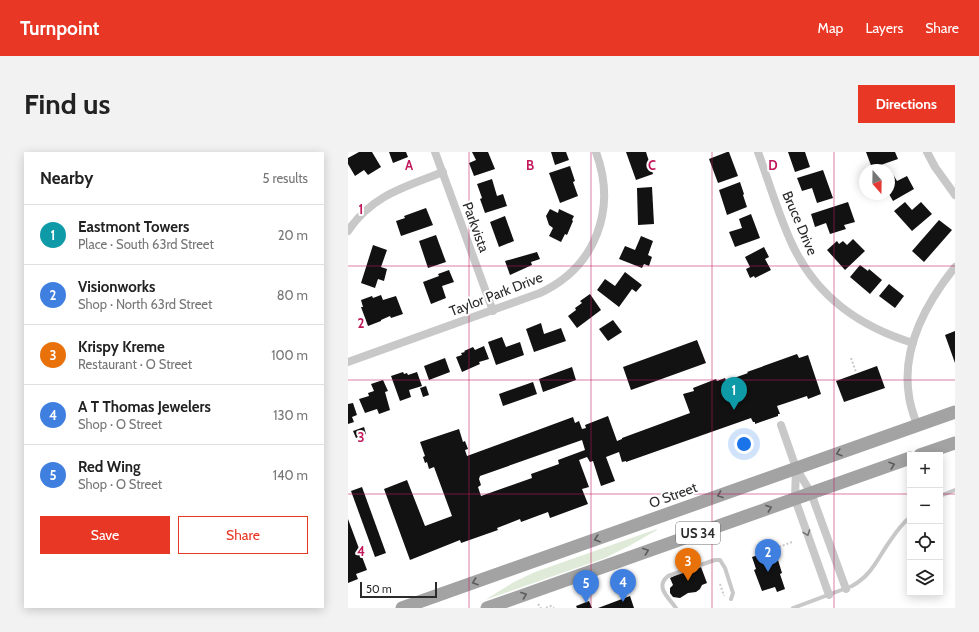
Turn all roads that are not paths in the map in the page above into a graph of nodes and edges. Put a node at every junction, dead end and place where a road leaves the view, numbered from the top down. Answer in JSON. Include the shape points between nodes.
{"nodes":[{"id":1,"x":435,"y":152,"type":"edge"},
{"id":2,"x":596,"y":152,"type":"edge"},
{"id":3,"x":758,"y":152,"type":"edge"},
{"id":4,"x":926,"y":152,"type":"edge"},
{"id":5,"x":443,"y":172,"type":"junction"},
{"id":6,"x":955,"y":195,"type":"edge"},
{"id":7,"x":348,"y":231,"type":"edge"},
{"id":8,"x":955,"y":267,"type":"edge"},
{"id":9,"x":493,"y":310,"type":"junction"},
{"id":10,"x":913,"y":342,"type":"junction"},
{"id":11,"x":349,"y":359,"type":"edge"},
{"id":12,"x":955,"y":412,"type":"edge"},
{"id":13,"x":781,"y":425,"type":"dead end"},
{"id":14,"x":917,"y":425,"type":"junction"},
{"id":15,"x":955,"y":443,"type":"edge"},
{"id":16,"x":929,"y":452,"type":"edge"},
{"id":17,"x":907,"y":459,"type":"edge"},
{"id":18,"x":796,"y":468,"type":"junction"},
{"id":19,"x":955,"y":490,"type":"edge"},
{"id":20,"x":812,"y":493,"type":"junction"},
{"id":21,"x":943,"y":495,"type":"edge"},
{"id":22,"x":794,"y":498,"type":"junction"},
{"id":23,"x":907,"y":519,"type":"edge"},
{"id":24,"x":846,"y":589,"type":"junction"},
{"id":25,"x":829,"y":595,"type":"junction"},
{"id":26,"x":728,"y":599,"type":"road end"},
{"id":27,"x":402,"y":608,"type":"edge"},
{"id":28,"x":487,"y":608,"type":"edge"},
{"id":29,"x":676,"y":608,"type":"edge"},
{"id":30,"x":794,"y":608,"type":"edge"}],
"edges":[{"from":1,"to":5,"type":"street","name":"Parkvista"},
{"from":2,"to":9,"type":"street","name":"Taylor Park Drive","via":[[602,170],[605,202],[595,240],[587,253],[572,272],[554,286]]},
{"from":3,"to":10,"type":"street","name":"Bruce Drive","via":[[792,244],[816,283],[853,316],[879,331]]},
{"from":4,"to":6,"type":"street"},
{"from":5,"to":7,"type":"street","via":[[386,195],[366,209]]},
{"from":5,"to":9,"type":"street","name":"Parkvista"},
{"from":8,"to":10,"type":"street","via":[[931,300]]},
{"from":9,"to":11,"type":"street","name":"Taylor Park Drive"},
{"from":10,"to":14,"type":"street","via":[[907,380]]},
{"from":12,"to":14,"type":"main road","name":"O Street","number":"US 34"},
{"from":13,"to":18,"type":"street"},
{"from":14,"to":18,"type":"main road","name":"O Street","number":"US 34","one_way":true},
{"from":15,"to":16,"type":"main road"},
{"from":20,"to":17,"type":"main road","number":"US 34","one_way":true},
{"from":18,"to":20,"type":"street"},
{"from":18,"to":22,"type":"street"},
{"from":18,"to":27,"type":"main road","name":"O Street","number":"US 34","one_way":true},
{"from":19,"to":21,"type":"lane"},
{"from":20,"to":22,"type":"main road","number":"US 34"},
{"from":20,"to":24,"type":"street"},
{"from":22,"to":25,"type":"street","one_way":true},
{"from":28,"to":22,"type":"main road","number":"US 34","one_way":true},
{"from":23,"to":24,"type":"lane","via":[[897,530],[868,575]]},
{"from":24,"to":25,"type":"lane"},
{"from":25,"to":30,"type":"lane"},
{"from":26,"to":29,"type":"lane","via":[[733,593],[726,568],[720,560],[715,560],[665,578],[664,590],[669,602]]}]}
